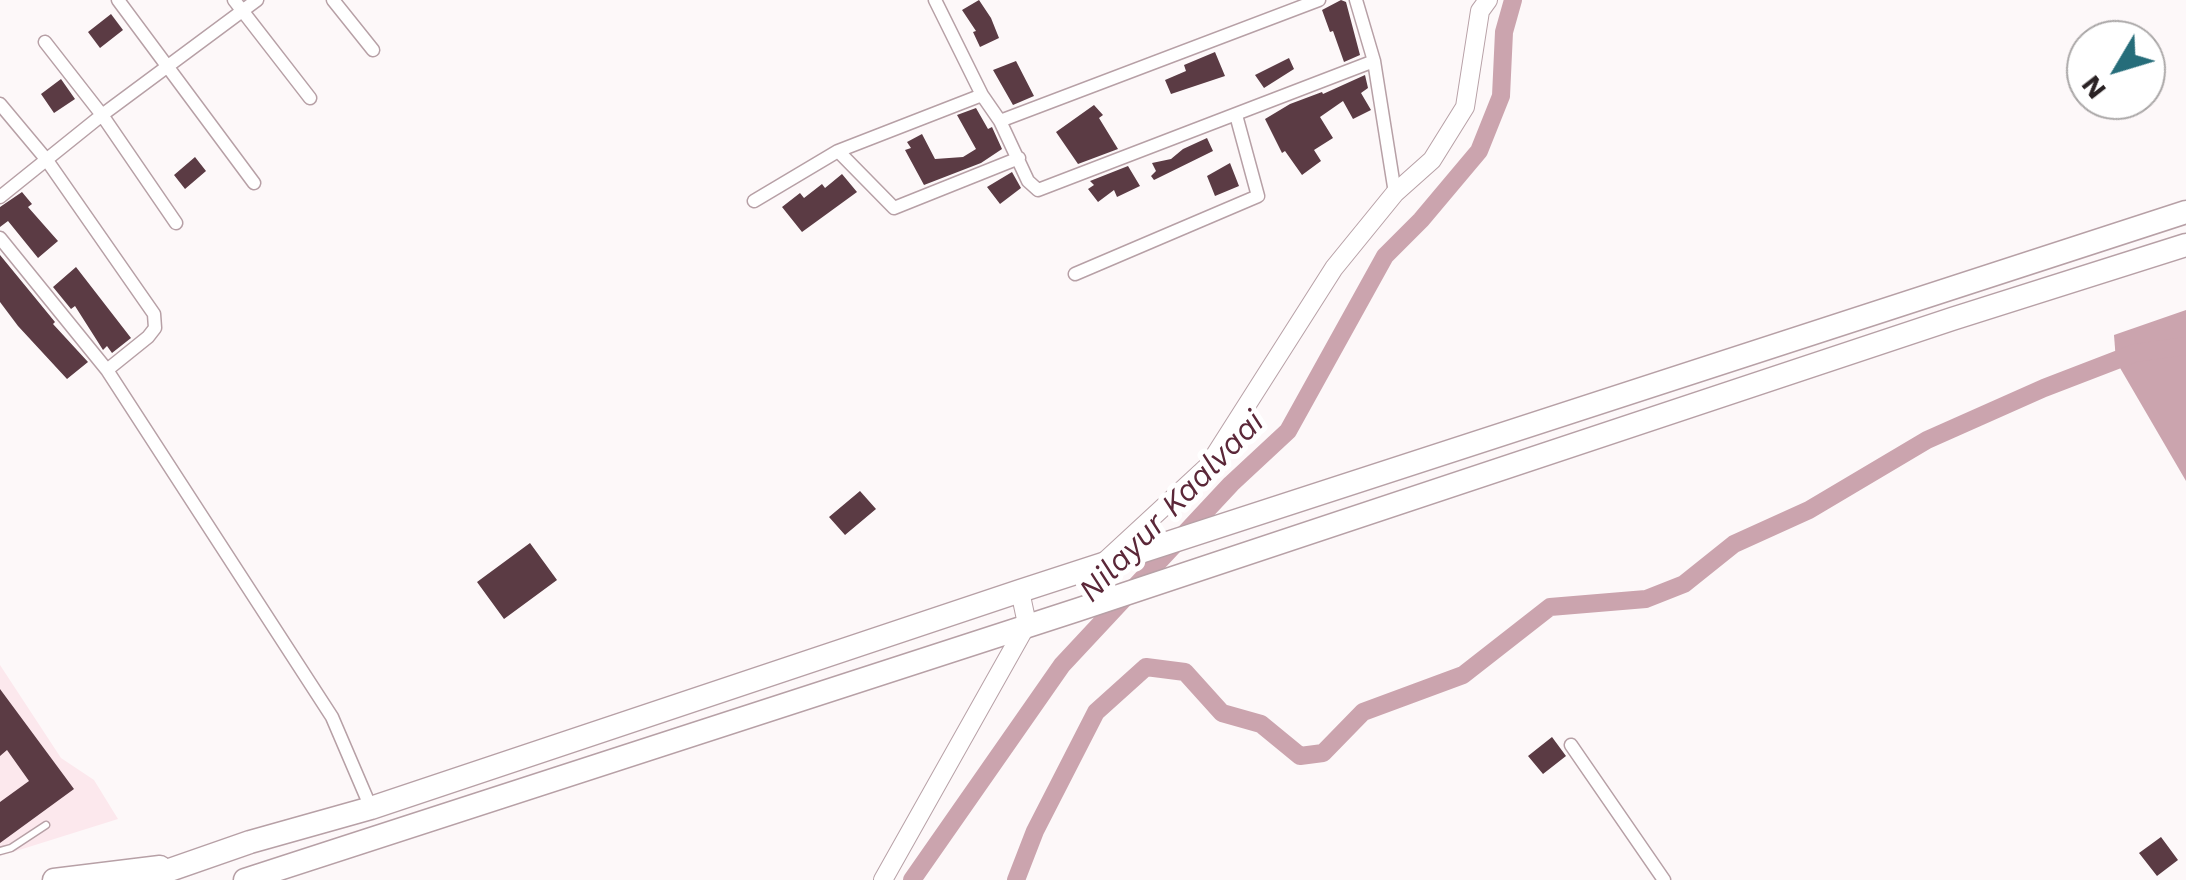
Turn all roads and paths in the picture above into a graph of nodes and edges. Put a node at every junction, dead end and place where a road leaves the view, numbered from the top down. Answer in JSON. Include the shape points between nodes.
{"nodes":[{"id":1,"x":118,"y":0,"type":"edge"},
{"id":2,"x":257,"y":0,"type":"edge"},
{"id":3,"x":333,"y":0,"type":"edge"},
{"id":4,"x":935,"y":0,"type":"edge"},
{"id":5,"x":1318,"y":0,"type":"edge"},
{"id":6,"x":1356,"y":0,"type":"edge"},
{"id":7,"x":1488,"y":0,"type":"edge"},
{"id":8,"x":239,"y":5,"type":"edge"},
{"id":9,"x":45,"y":42,"type":"dead end"},
{"id":10,"x":373,"y":50,"type":"dead end"},
{"id":11,"x":1374,"y":61,"type":"junction"},
{"id":12,"x":167,"y":65,"type":"junction"},
{"id":13,"x":982,"y":95,"type":"junction"},
{"id":14,"x":310,"y":98,"type":"dead end"},
{"id":15,"x":0,"y":104,"type":"edge"},
{"id":16,"x":102,"y":114,"type":"junction"},
{"id":17,"x":1236,"y":116,"type":"junction"},
{"id":18,"x":1000,"y":121,"type":"junction"},
{"id":19,"x":838,"y":151,"type":"junction"},
{"id":20,"x":1019,"y":158,"type":"junction"},
{"id":21,"x":46,"y":159,"type":"junction"},
{"id":22,"x":254,"y":183,"type":"dead end"},
{"id":23,"x":1395,"y":193,"type":"junction"},
{"id":24,"x":0,"y":197,"type":"edge"},
{"id":25,"x":754,"y":201,"type":"dead end"},
{"id":26,"x":2186,"y":212,"type":"edge"},
{"id":27,"x":176,"y":223,"type":"dead end"},
{"id":28,"x":0,"y":238,"type":"edge"},
{"id":29,"x":2186,"y":245,"type":"edge"},
{"id":30,"x":1075,"y":274,"type":"dead end"},
{"id":31,"x":106,"y":370,"type":"junction"},
{"id":32,"x":1100,"y":565,"type":"junction"},
{"id":33,"x":1020,"y":591,"type":"junction"},
{"id":34,"x":1027,"y":624,"type":"junction"},
{"id":35,"x":1571,"y":746,"type":"dead end"},
{"id":36,"x":371,"y":808,"type":"junction"},
{"id":37,"x":46,"y":826,"type":"dead end"},
{"id":38,"x":0,"y":851,"type":"edge"},
{"id":39,"x":192,"y":864,"type":"junction"},
{"id":40,"x":54,"y":880,"type":"edge"},
{"id":41,"x":141,"y":880,"type":"edge"},
{"id":42,"x":245,"y":880,"type":"edge"},
{"id":43,"x":883,"y":880,"type":"edge"},
{"id":44,"x":1664,"y":880,"type":"edge"}],
"edges":[{"from":1,"to":12,"type":"street"},
{"from":2,"to":8,"type":"street"},
{"from":3,"to":10,"type":"street"},
{"from":4,"to":13,"type":"street"},
{"from":5,"to":18,"type":"street"},
{"from":6,"to":11,"type":"street"},
{"from":7,"to":23,"type":"street","via":[[1480,11],[1465,108],[1432,160]]},
{"from":8,"to":12,"type":"street"},
{"from":8,"to":14,"type":"street"},
{"from":9,"to":16,"type":"street"},
{"from":11,"to":17,"type":"street"},
{"from":11,"to":23,"type":"street"},
{"from":12,"to":16,"type":"street"},
{"from":12,"to":22,"type":"street"},
{"from":13,"to":18,"type":"street"},
{"from":13,"to":19,"type":"street"},
{"from":15,"to":21,"type":"street"},
{"from":16,"to":21,"type":"street"},
{"from":16,"to":27,"type":"street"},
{"from":17,"to":20,"type":"street","via":[[1046,190],[1032,186]]},
{"from":17,"to":30,"type":"street","via":[[1258,196]]},
{"from":18,"to":20,"type":"street"},
{"from":19,"to":20,"type":"street","via":[[894,208]]},
{"from":19,"to":25,"type":"street"},
{"from":21,"to":24,"type":"street"},
{"from":21,"to":31,"type":"street","via":[[156,320],[148,337]]},
{"from":23,"to":32,"type":"street","via":[[1334,268],[1208,466]]},
{"from":26,"to":32,"type":"highway"},
{"from":28,"to":31,"type":"street"},
{"from":29,"to":34,"type":"highway"},
{"from":31,"to":36,"type":"street","via":[[332,717]]},
{"from":32,"to":33,"type":"highway"},
{"from":33,"to":34,"type":"street"},
{"from":33,"to":36,"type":"highway"},
{"from":34,"to":42,"type":"highway"},
{"from":34,"to":43,"type":"street"},
{"from":35,"to":44,"type":"street"},
{"from":36,"to":39,"type":"highway"},
{"from":37,"to":38,"type":"lane"},
{"from":39,"to":40,"type":"highway"},
{"from":39,"to":41,"type":"highway"}]}
